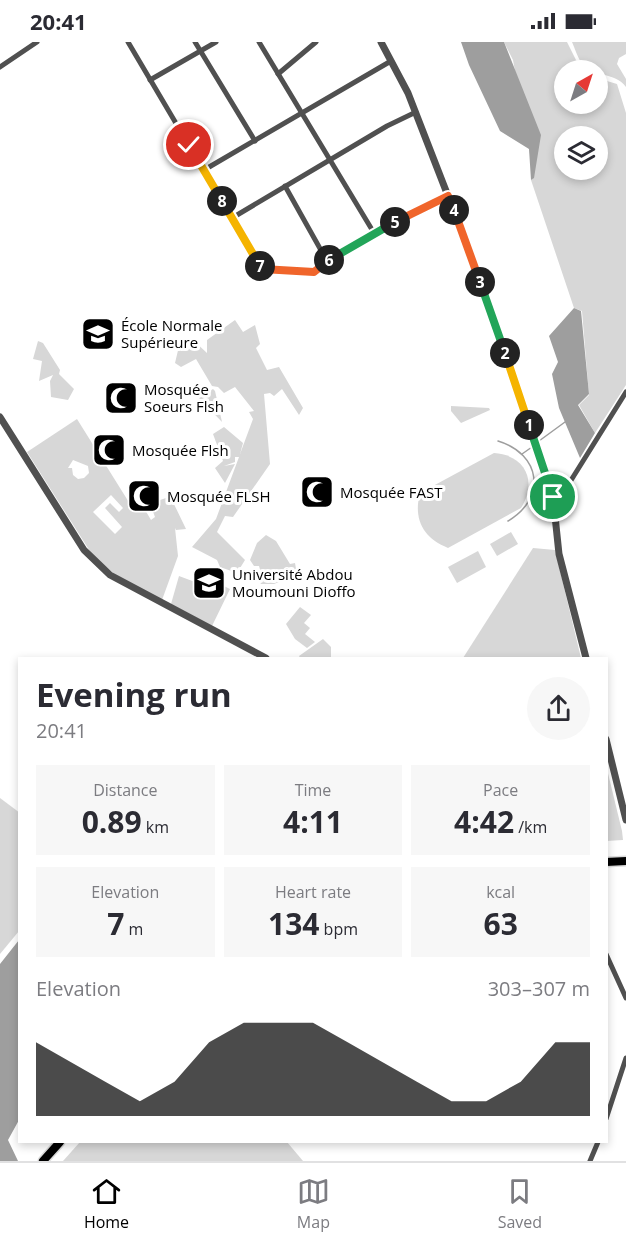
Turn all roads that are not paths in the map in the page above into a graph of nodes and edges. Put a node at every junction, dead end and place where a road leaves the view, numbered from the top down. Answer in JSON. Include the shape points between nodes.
{"nodes":[{"id":1,"x":37,"y":42,"type":"edge"},
{"id":2,"x":128,"y":42,"type":"edge"},
{"id":3,"x":195,"y":42,"type":"edge"},
{"id":4,"x":216,"y":42,"type":"edge"},
{"id":5,"x":259,"y":42,"type":"edge"},
{"id":6,"x":316,"y":42,"type":"edge"},
{"id":7,"x":381,"y":42,"type":"edge"},
{"id":8,"x":201,"y":52,"type":"junction"},
{"id":9,"x":392,"y":62,"type":"junction"},
{"id":10,"x":0,"y":67,"type":"edge"},
{"id":11,"x":278,"y":74,"type":"junction"},
{"id":12,"x":150,"y":80,"type":"junction"},
{"id":13,"x":416,"y":112,"type":"junction"},
{"id":14,"x":302,"y":114,"type":"junction"},
{"id":15,"x":255,"y":141,"type":"junction"},
{"id":16,"x":330,"y":159,"type":"junction"},
{"id":17,"x":204,"y":170,"type":"junction"},
{"id":18,"x":285,"y":186,"type":"junction"},
{"id":19,"x":448,"y":196,"type":"junction"},
{"id":20,"x":232,"y":218,"type":"junction"},
{"id":21,"x":374,"y":233,"type":"junction"},
{"id":22,"x":327,"y":261,"type":"junction"},
{"id":23,"x":626,"y":392,"type":"edge"},
{"id":24,"x":0,"y":417,"type":"edge"},
{"id":25,"x":554,"y":508,"type":"junction"},
{"id":26,"x":264,"y":657,"type":"edge"},
{"id":27,"x":586,"y":657,"type":"edge"},
{"id":28,"x":608,"y":747,"type":"edge"},
{"id":29,"x":626,"y":820,"type":"edge"},
{"id":30,"x":626,"y":861,"type":"edge"},
{"id":31,"x":608,"y":862,"type":"edge"},
{"id":32,"x":608,"y":958,"type":"edge"},
{"id":33,"x":626,"y":998,"type":"edge"},
{"id":34,"x":626,"y":1058,"type":"edge"},
{"id":35,"x":608,"y":1113,"type":"edge"},
{"id":36,"x":59,"y":1143,"type":"edge"},
{"id":37,"x":598,"y":1143,"type":"edge"},
{"id":38,"x":43,"y":1161,"type":"edge"},
{"id":39,"x":590,"y":1161,"type":"edge"}],
"edges":[{"from":1,"to":10,"type":"street"},
{"from":2,"to":12,"type":"street"},
{"from":3,"to":8,"type":"street"},
{"from":4,"to":8,"type":"street"},
{"from":5,"to":11,"type":"street"},
{"from":6,"to":11,"type":"street"},
{"from":7,"to":9,"type":"street"},
{"from":8,"to":12,"type":"street"},
{"from":8,"to":15,"type":"street"},
{"from":9,"to":13,"type":"street"},
{"from":9,"to":14,"type":"street"},
{"from":11,"to":14,"type":"street"},
{"from":12,"to":17,"type":"street"},
{"from":13,"to":16,"type":"street"},
{"from":13,"to":19,"type":"street"},
{"from":14,"to":15,"type":"street"},
{"from":14,"to":16,"type":"street"},
{"from":15,"to":17,"type":"street"},
{"from":16,"to":18,"type":"street"},
{"from":16,"to":21,"type":"street"},
{"from":17,"to":20,"type":"street"},
{"from":18,"to":20,"type":"street"},
{"from":18,"to":22,"type":"street"},
{"from":19,"to":21,"type":"street"},
{"from":19,"to":25,"type":"street","via":[[522,400]]},
{"from":20,"to":22,"type":"street","via":[[262,269],[314,272]]},
{"from":21,"to":22,"type":"street"},
{"from":23,"to":25,"type":"street"},
{"from":24,"to":26,"type":"street","via":[[84,550],[113,579]]},
{"from":25,"to":27,"type":"street","via":[[559,554]]},
{"from":28,"to":29,"type":"street"},
{"from":30,"to":31,"type":"main road"},
{"from":32,"to":33,"type":"street"},
{"from":34,"to":35,"type":"street"},
{"from":36,"to":38,"type":"main road"},
{"from":37,"to":39,"type":"street"}]}
